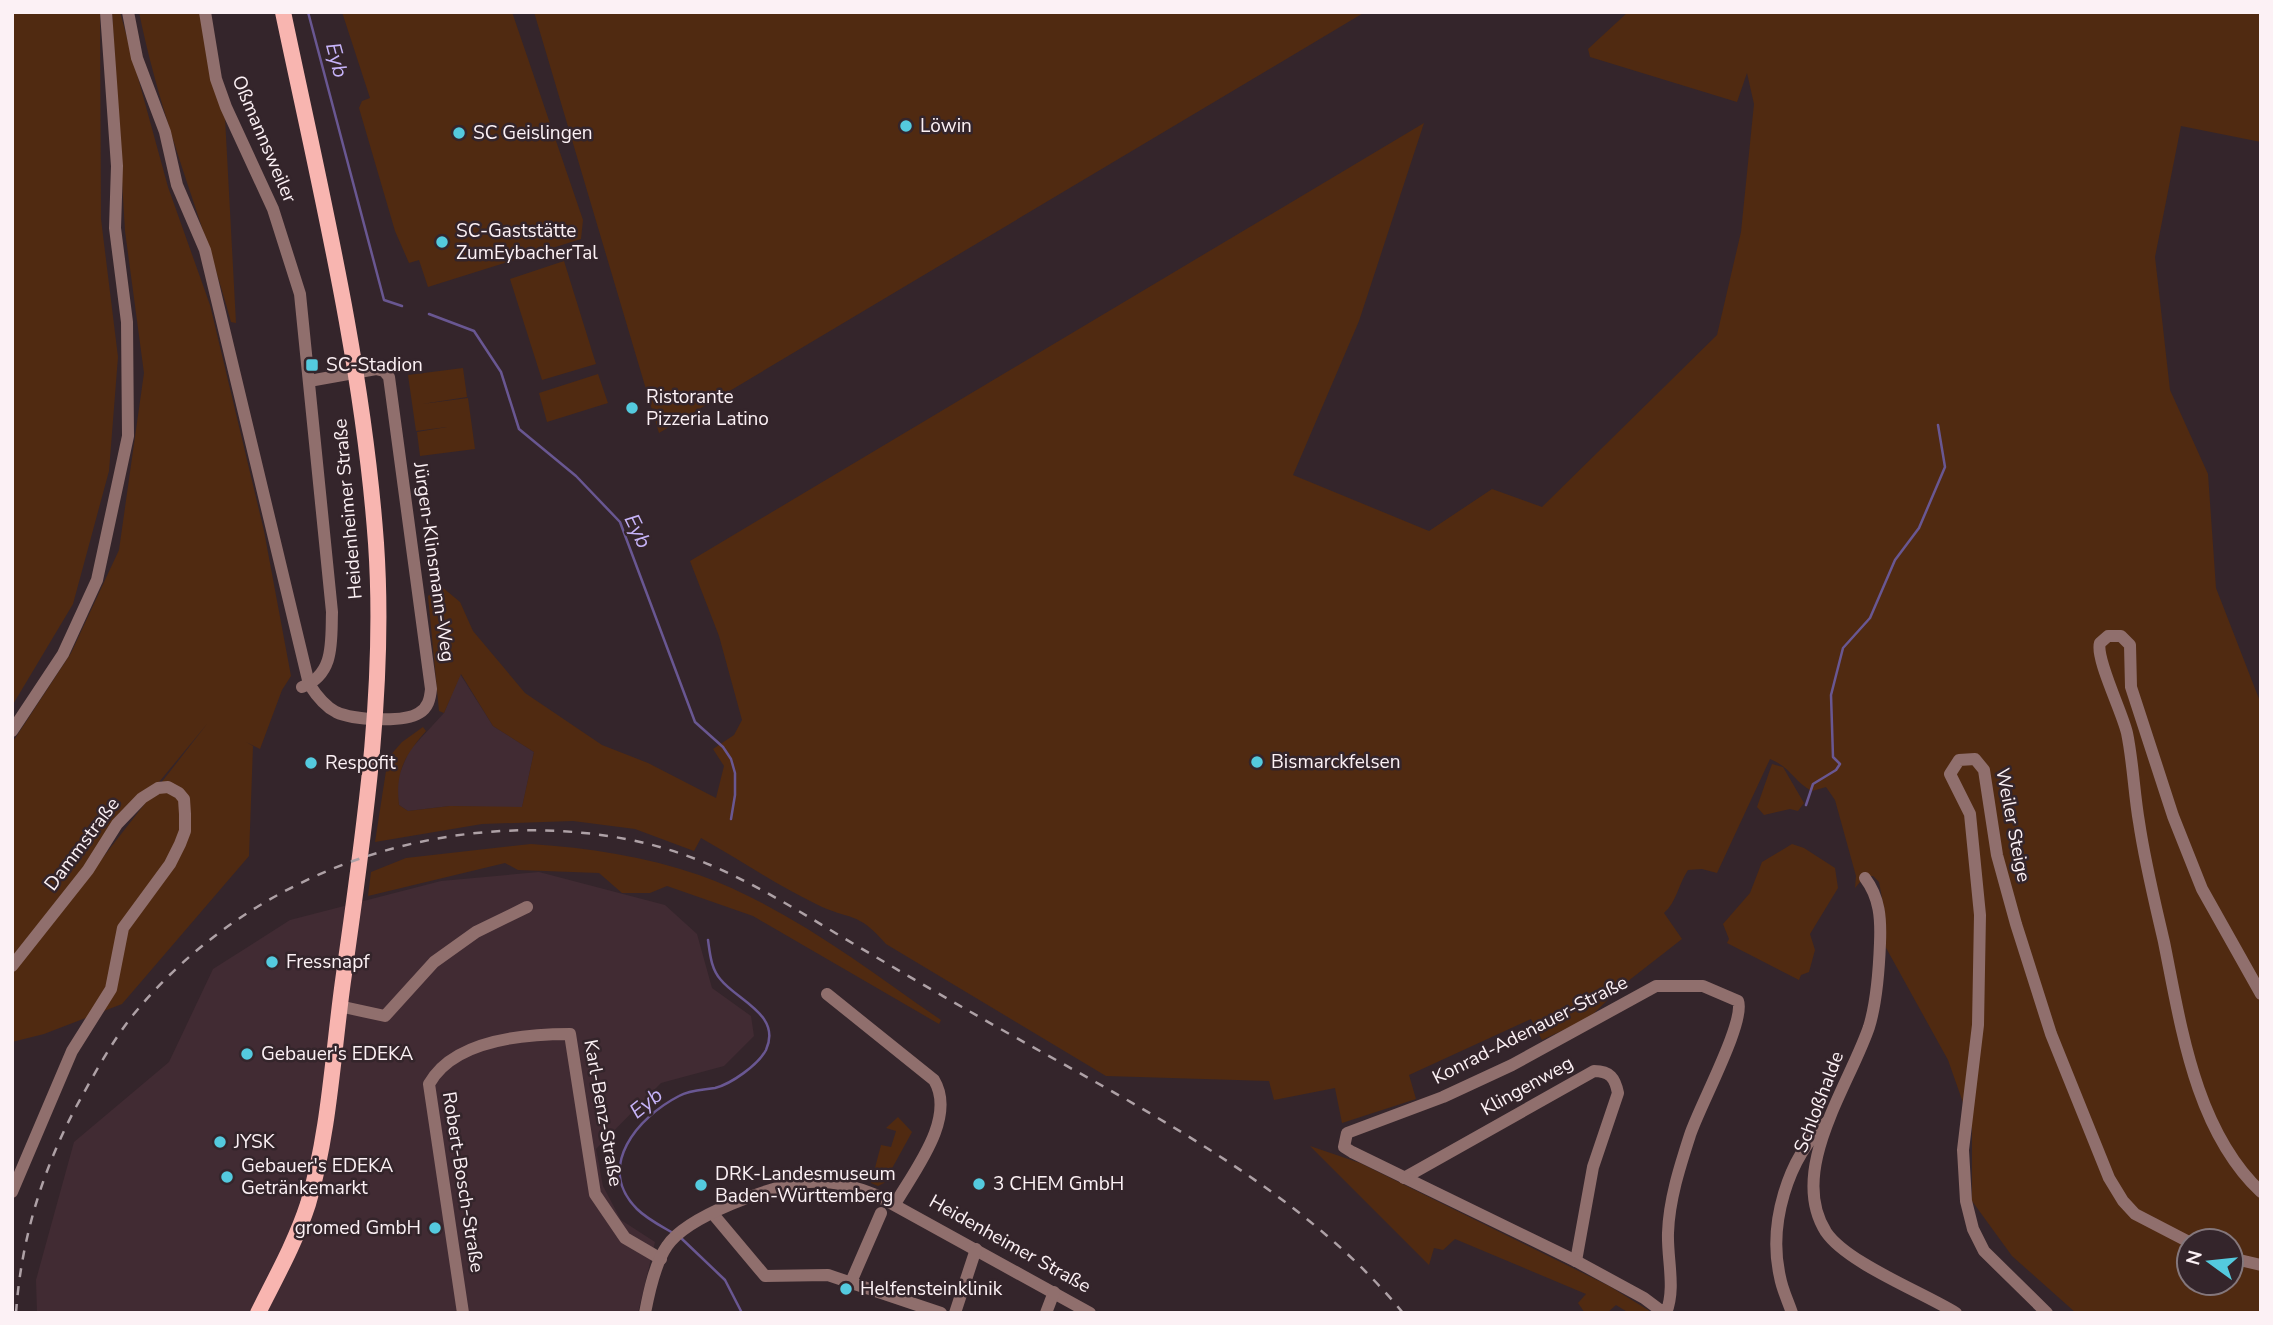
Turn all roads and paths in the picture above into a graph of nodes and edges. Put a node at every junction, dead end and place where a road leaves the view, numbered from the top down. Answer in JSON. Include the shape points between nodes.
{"nodes":[{"id":1,"x":106,"y":12,"type":"edge"},
{"id":2,"x":128,"y":12,"type":"edge"},
{"id":3,"x":205,"y":12,"type":"edge"},
{"id":4,"x":283,"y":12,"type":"edge"},
{"id":5,"x":284,"y":239,"type":"joint"},
{"id":6,"x":309,"y":382,"type":"junction"},
{"id":7,"x":305,"y":686,"type":"junction"},
{"id":8,"x":376,"y":719,"type":"junction"},
{"id":9,"x":12,"y":731,"type":"edge"},
{"id":10,"x":1865,"y":878,"type":"dead end"},
{"id":11,"x":527,"y":907,"type":"dead end"},
{"id":12,"x":12,"y":966,"type":"edge"},
{"id":13,"x":827,"y":994,"type":"dead end"},
{"id":14,"x":2261,"y":994,"type":"edge"},
{"id":15,"x":339,"y":1006,"type":"junction"},
{"id":16,"x":524,"y":1036,"type":"joint"},
{"id":17,"x":1829,"y":1121,"type":"junction"},
{"id":18,"x":1404,"y":1178,"type":"junction"},
{"id":19,"x":12,"y":1192,"type":"edge"},
{"id":20,"x":2261,"y":1192,"type":"edge"},
{"id":21,"x":895,"y":1204,"type":"junction"},
{"id":22,"x":881,"y":1213,"type":"dead end"},
{"id":23,"x":713,"y":1214,"type":"junction"},
{"id":24,"x":2175,"y":1235,"type":"edge"},
{"id":25,"x":976,"y":1249,"type":"junction"},
{"id":26,"x":661,"y":1259,"type":"junction"},
{"id":27,"x":1576,"y":1261,"type":"junction"},
{"id":28,"x":851,"y":1282,"type":"junction"},
{"id":29,"x":1054,"y":1292,"type":"junction"},
{"id":30,"x":258,"y":1313,"type":"edge"},
{"id":31,"x":463,"y":1313,"type":"edge"},
{"id":32,"x":645,"y":1313,"type":"edge"},
{"id":33,"x":941,"y":1313,"type":"edge"},
{"id":34,"x":955,"y":1313,"type":"edge"},
{"id":35,"x":1046,"y":1313,"type":"edge"},
{"id":36,"x":1090,"y":1313,"type":"edge"},
{"id":37,"x":1665,"y":1313,"type":"edge"},
{"id":38,"x":1792,"y":1313,"type":"edge"},
{"id":39,"x":1956,"y":1313,"type":"edge"},
{"id":40,"x":2047,"y":1313,"type":"edge"}],
"edges":[{"from":1,"to":9,"type":"street","via":[[117,166],[115,228],[127,323],[128,436],[97,580],[63,654]]},
{"from":2,"to":7,"type":"street","via":[[137,58],[165,132],[177,185],[205,250]]},
{"from":3,"to":5,"type":"street","name":"Oßmannsweiler","via":[[226,107]]},
{"from":4,"to":8,"type":"main road","name":"Heidenheimer Straße","via":[[353,354],[376,545]]},
{"from":5,"to":6,"type":"street","name":"Heidenheimer Straße","via":[[300,294]]},
{"from":6,"to":7,"type":"street","name":"Heidenheimer Straße","via":[[332,612],[328,664]]},
{"from":6,"to":8,"type":"street","name":"Jürgen-Klinsmann-Weg","via":[[366,370],[384,371],[389,377],[431,689],[429,703],[420,713]]},
{"from":7,"to":8,"type":"street","via":[[336,712]]},
{"from":8,"to":15,"type":"main road","name":"Heidenheimer Straße"},
{"from":10,"to":17,"type":"street","name":"Schloßhalde","via":[[1876,892],[1881,926],[1875,998],[1869,1025]]},
{"from":11,"to":15,"type":"street","via":[[476,932],[434,962],[385,1016]]},
{"from":12,"to":19,"type":"street","name":"Dammstraße","via":[[88,870],[117,824],[142,798],[168,787],[179,793],[184,799],[185,831],[170,864],[123,928],[111,989],[72,1051]]},
{"from":13,"to":21,"type":"street","via":[[934,1080],[941,1092],[930,1144]]},
{"from":14,"to":20,"type":"street","via":[[2202,889],[2180,834],[2131,687],[2130,645],[2121,636],[2108,636],[2100,643],[2098,656],[2126,731],[2139,824],[2184,1034],[2214,1124],[2236,1164]]},
{"from":15,"to":30,"type":"main road","name":"Heidenheimer Straße","via":[[313,1184],[300,1224]]},
{"from":16,"to":26,"type":"street","name":"Karl-Benz-Straße","via":[[570,1034],[595,1194],[625,1238]]},
{"from":16,"to":31,"type":"street","name":"Robert-Bosch-Straße","via":[[497,1040],[452,1059],[429,1084]]},
{"from":17,"to":38,"type":"street","via":[[1808,1144],[1793,1172],[1776,1235],[1780,1278]]},
{"from":17,"to":39,"type":"street","name":"Schloßhalde","via":[[1814,1167],[1815,1205],[1826,1231],[1859,1260]]},
{"from":18,"to":27,"type":"street","name":"Konrad-Adenauer-Straße"},
{"from":18,"to":27,"type":"street","name":"Klingenweg","via":[[1594,1071],[1608,1073],[1616,1080],[1618,1093],[1593,1167]]},
{"from":18,"to":37,"type":"street","name":"Konrad-Adenauer-Straße","via":[[1344,1147],[1346,1133],[1512,1065],[1656,986],[1703,986],[1738,1001],[1741,1009],[1735,1030],[1698,1108],[1671,1206],[1671,1301]]},
{"from":21,"to":23,"type":"street","name":"Heidenheimer Straße","via":[[857,1187],[808,1182],[763,1192]]},
{"from":21,"to":25,"type":"street","name":"Heidenheimer Straße"},
{"from":22,"to":28,"type":"street"},
{"from":23,"to":26,"type":"street","name":"Heidenheimer Straße","via":[[686,1226]]},
{"from":23,"to":28,"type":"street","via":[[765,1276],[828,1275]]},
{"from":24,"to":40,"type":"street","name":"Weiler Steige","via":[[2135,1214],[2113,1185],[2058,1051],[2016,924],[1997,855],[1984,769],[1973,758],[1959,760],[1950,776],[1971,818],[1980,936],[1978,1037],[1964,1150],[1967,1209],[1984,1251]]},
{"from":25,"to":29,"type":"street","name":"Heidenheimer Straße"},
{"from":25,"to":34,"type":"street"},
{"from":26,"to":32,"type":"street","name":"Heidenheimer Straße"},
{"from":27,"to":37,"type":"street","name":"Konrad-Adenauer-Straße"},
{"from":28,"to":33,"type":"street"},
{"from":29,"to":35,"type":"street"},
{"from":29,"to":36,"type":"street","name":"Heidenheimer Straße"}]}
